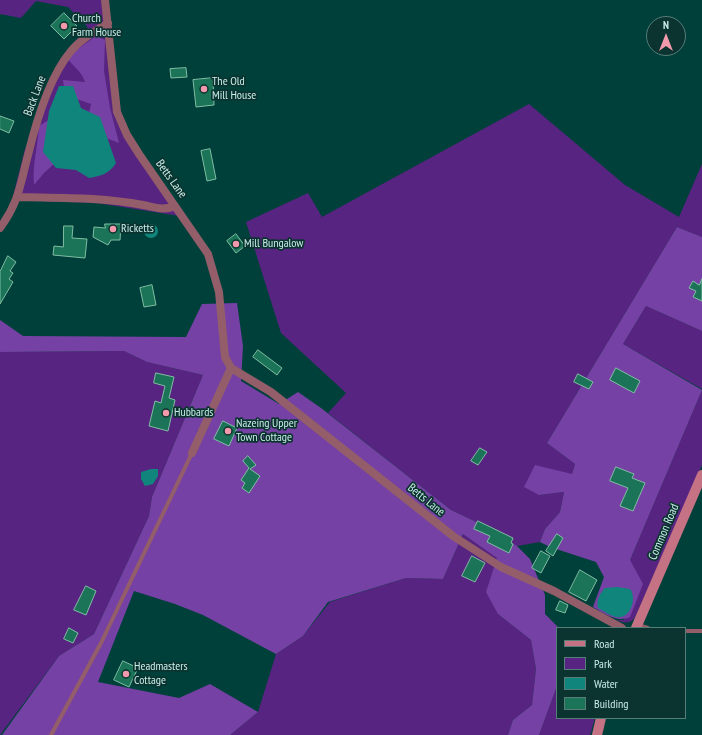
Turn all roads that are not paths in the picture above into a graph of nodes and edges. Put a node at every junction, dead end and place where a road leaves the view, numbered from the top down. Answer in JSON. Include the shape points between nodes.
{"nodes":[{"id":1,"x":105,"y":0,"type":"edge"},
{"id":2,"x":108,"y":23,"type":"junction"},
{"id":3,"x":18,"y":197,"type":"junction"},
{"id":4,"x":175,"y":206,"type":"junction"},
{"id":5,"x":0,"y":228,"type":"edge"},
{"id":6,"x":231,"y":368,"type":"junction"},
{"id":7,"x":192,"y":453,"type":"joint"},
{"id":8,"x":702,"y":475,"type":"edge"},
{"id":9,"x":620,"y":627,"type":"edge"},
{"id":10,"x":641,"y":627,"type":"edge"},
{"id":11,"x":686,"y":630,"type":"edge"},
{"id":12,"x":702,"y":631,"type":"edge"},
{"id":13,"x":602,"y":719,"type":"edge"},
{"id":14,"x":51,"y":735,"type":"edge"},
{"id":15,"x":597,"y":735,"type":"edge"}],
"edges":[{"from":1,"to":2,"type":"street","name":"Betts Lane"},
{"from":2,"to":3,"type":"street","name":"Back Lane","via":[[72,50],[59,69],[36,127]]},
{"from":2,"to":4,"type":"street","name":"Betts Lane","via":[[117,112],[138,154]]},
{"from":3,"to":4,"type":"street","via":[[129,202],[168,210]]},
{"from":3,"to":5,"type":"street","name":"Back Lane"},
{"from":4,"to":6,"type":"street","name":"Betts Lane","via":[[202,244],[212,264],[219,292],[225,357]]},
{"from":6,"to":7,"type":"street"},
{"from":6,"to":9,"type":"street","name":"Betts Lane","via":[[271,392],[453,536],[501,567],[554,591]]},
{"from":7,"to":14,"type":"lane","via":[[101,643]]},
{"from":8,"to":10,"type":"street","name":"Common Road","via":[[648,599]]},
{"from":11,"to":12,"type":"lane"},
{"from":13,"to":15,"type":"street"}]}
